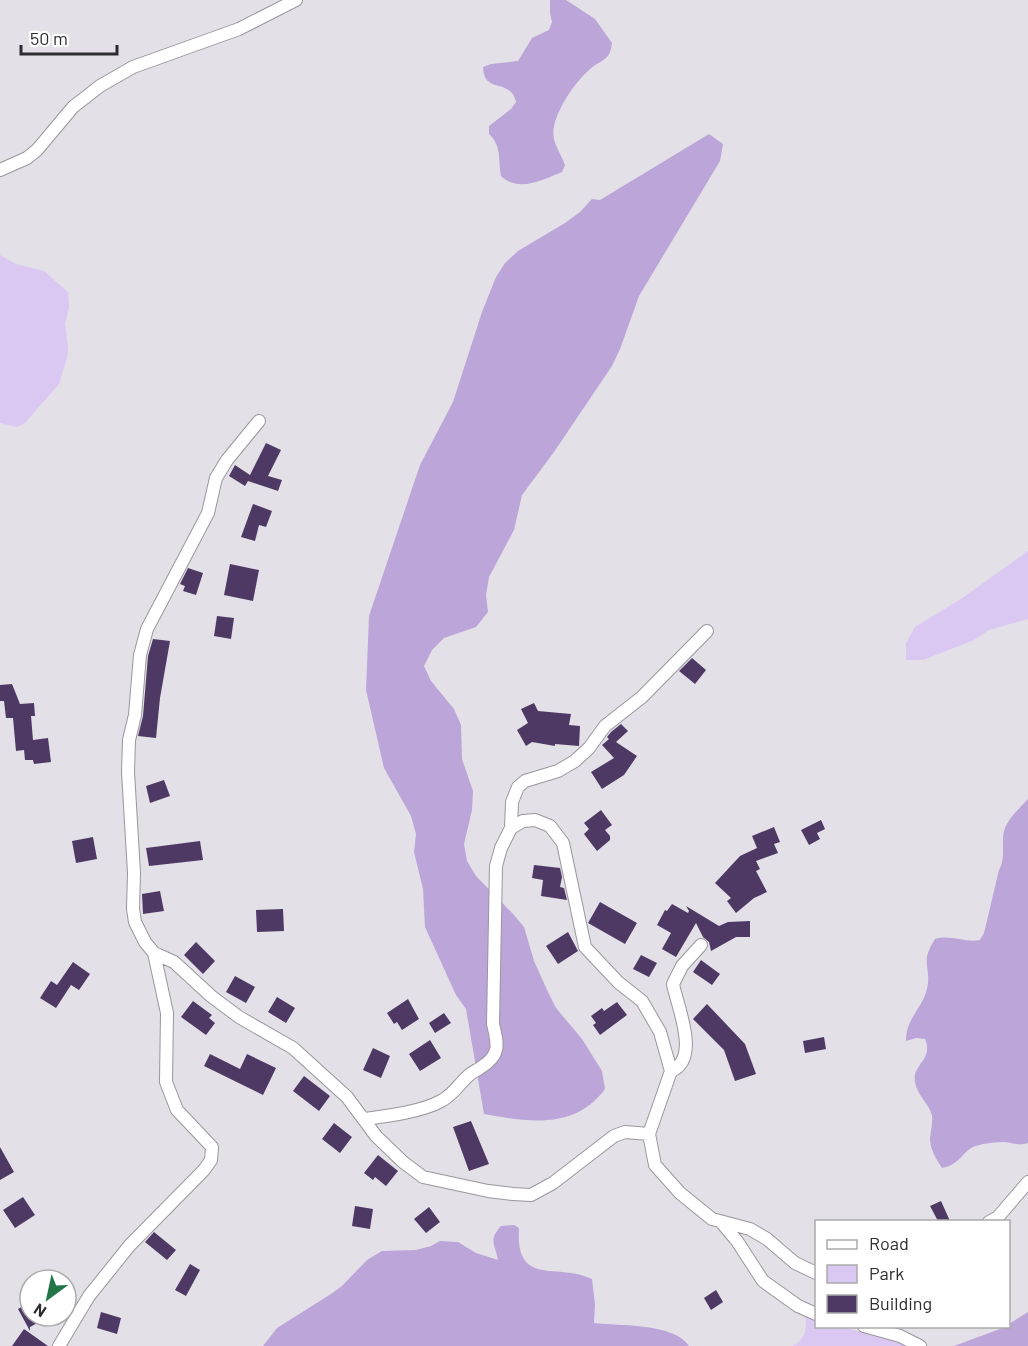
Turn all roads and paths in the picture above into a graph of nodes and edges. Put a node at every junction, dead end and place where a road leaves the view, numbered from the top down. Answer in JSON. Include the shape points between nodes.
{"nodes":[{"id":1,"x":296,"y":0,"type":"edge"},
{"id":2,"x":0,"y":171,"type":"edge"},
{"id":3,"x":259,"y":421,"type":"dead end"},
{"id":4,"x":707,"y":631,"type":"dead end"},
{"id":5,"x":511,"y":828,"type":"junction"},
{"id":6,"x":701,"y":945,"type":"dead end"},
{"id":7,"x":154,"y":953,"type":"junction"},
{"id":8,"x":671,"y":1071,"type":"junction"},
{"id":9,"x":363,"y":1119,"type":"junction"},
{"id":10,"x":648,"y":1134,"type":"junction"},
{"id":11,"x":1028,"y":1182,"type":"edge"},
{"id":12,"x":991,"y":1220,"type":"edge"},
{"id":13,"x":721,"y":1222,"type":"junction"},
{"id":14,"x":815,"y":1273,"type":"edge"},
{"id":15,"x":815,"y":1314,"type":"edge"},
{"id":16,"x":871,"y":1328,"type":"edge"},
{"id":17,"x":59,"y":1346,"type":"edge"},
{"id":18,"x":920,"y":1346,"type":"edge"}],
"edges":[{"from":1,"to":2,"type":"street","via":[[239,29],[133,67],[100,86],[73,106],[37,150]]},
{"from":3,"to":7,"type":"street","via":[[216,478],[208,513],[147,628],[140,655],[128,772],[135,873],[133,909],[135,922]]},
{"from":4,"to":5,"type":"street","via":[[642,697],[605,726],[576,760],[518,787],[512,802]]},
{"from":5,"to":8,"type":"street","via":[[535,820],[550,826],[563,843],[585,947],[642,1001],[660,1032]]},
{"from":5,"to":9,"type":"street","via":[[496,866],[496,1054],[440,1102],[406,1113]]},
{"from":6,"to":8,"type":"street","via":[[682,966],[673,984],[686,1044],[682,1061]]},
{"from":7,"to":9,"type":"street","via":[[174,962],[239,1017],[293,1048],[347,1097]]},
{"from":7,"to":17,"type":"street","via":[[167,1013],[165,1082],[177,1110],[212,1147],[211,1160],[95,1287]]},
{"from":8,"to":10,"type":"street"},
{"from":9,"to":10,"type":"street","via":[[376,1136],[423,1177],[531,1195],[614,1136],[625,1132]]},
{"from":10,"to":13,"type":"street","via":[[655,1165],[699,1209]]},
{"from":11,"to":12,"type":"street"},
{"from":13,"to":14,"type":"street","via":[[750,1229],[795,1263]]},
{"from":13,"to":15,"type":"street","via":[[764,1281]]},
{"from":16,"to":18,"type":"street"}]}
